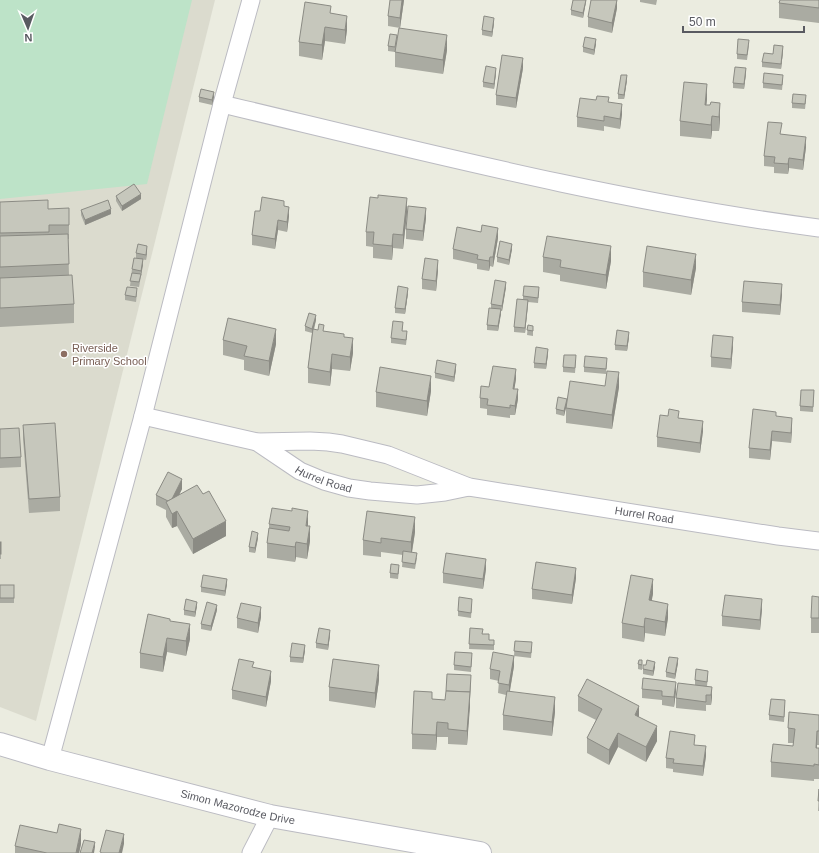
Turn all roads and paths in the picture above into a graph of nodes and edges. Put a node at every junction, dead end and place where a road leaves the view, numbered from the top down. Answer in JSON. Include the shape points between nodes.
{"nodes":[{"id":1,"x":250,"y":0,"type":"edge"},
{"id":2,"x":222,"y":104,"type":"junction"},
{"id":3,"x":819,"y":228,"type":"edge"},
{"id":4,"x":143,"y":416,"type":"junction"},
{"id":5,"x":257,"y":442,"type":"junction"},
{"id":6,"x":469,"y":487,"type":"junction"},
{"id":7,"x":819,"y":541,"type":"edge"},
{"id":8,"x":0,"y":744,"type":"edge"},
{"id":9,"x":50,"y":760,"type":"junction"},
{"id":10,"x":270,"y":816,"type":"junction"},
{"id":11,"x":251,"y":853,"type":"edge"},
{"id":12,"x":480,"y":853,"type":"edge"}],
"edges":[{"from":1,"to":2,"type":"street"},
{"from":2,"to":3,"type":"street","via":[[481,166],[753,219]]},
{"from":2,"to":4,"type":"street"},
{"from":4,"to":5,"type":"street","name":"Hurrel Road"},
{"from":4,"to":9,"type":"street"},
{"from":5,"to":6,"type":"street","name":"Hurrel Road","via":[[316,441],[342,444],[388,456]]},
{"from":5,"to":6,"type":"street","name":"Hurrel Road","via":[[300,471],[349,488],[417,495]]},
{"from":6,"to":7,"type":"street","name":"Hurrel Road"},
{"from":8,"to":9,"type":"street","name":"Simon Mazorodze Drive"},
{"from":9,"to":10,"type":"street","name":"Simon Mazorodze Drive"},
{"from":10,"to":11,"type":"street"},
{"from":10,"to":12,"type":"street","name":"Simon Mazorodze Drive"}]}
